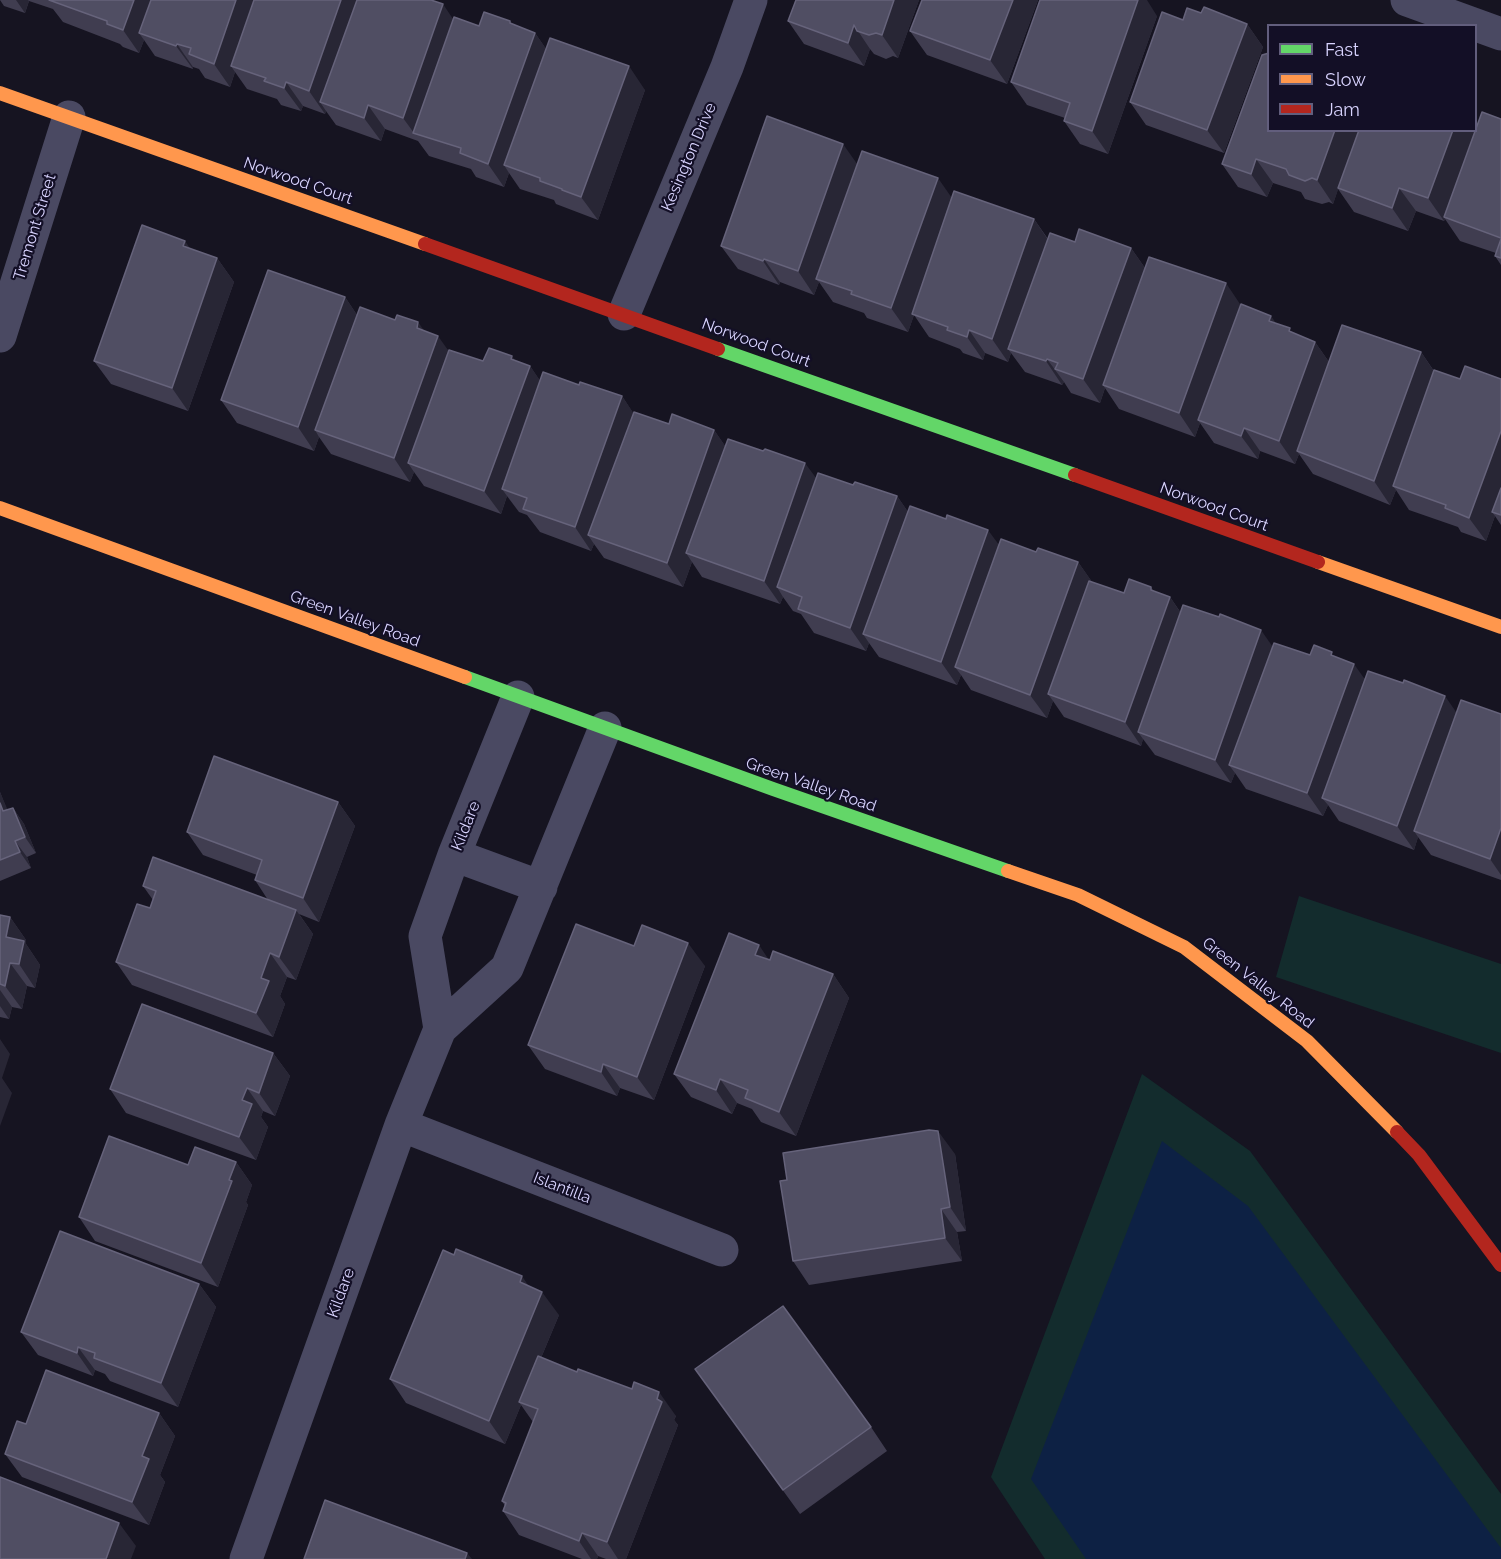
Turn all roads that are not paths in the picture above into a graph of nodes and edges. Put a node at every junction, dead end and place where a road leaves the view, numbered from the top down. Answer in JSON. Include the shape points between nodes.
{"nodes":[{"id":1,"x":751,"y":0,"type":"edge"},
{"id":2,"x":1407,"y":0,"type":"edge"},
{"id":3,"x":1473,"y":24,"type":"edge"},
{"id":4,"x":1477,"y":25,"type":"edge"},
{"id":5,"x":1501,"y":34,"type":"edge"},
{"id":6,"x":0,"y":93,"type":"edge"},
{"id":7,"x":69,"y":117,"type":"junction"},
{"id":8,"x":624,"y":314,"type":"junction"},
{"id":9,"x":0,"y":336,"type":"edge"},
{"id":10,"x":0,"y":508,"type":"edge"},
{"id":11,"x":1501,"y":627,"type":"edge"},
{"id":12,"x":518,"y":697,"type":"junction"},
{"id":13,"x":605,"y":728,"type":"junction"},
{"id":14,"x":454,"y":855,"type":"junction"},
{"id":15,"x":541,"y":887,"type":"junction"},
{"id":16,"x":440,"y":1029,"type":"junction"},
{"id":17,"x":401,"y":1125,"type":"junction"},
{"id":18,"x":722,"y":1250,"type":"dead end"},
{"id":19,"x":1501,"y":1265,"type":"edge"},
{"id":20,"x":246,"y":1559,"type":"edge"}],
"edges":[{"from":1,"to":8,"type":"street","name":"Kesington Drive"},
{"from":2,"to":3,"type":"street"},
{"from":4,"to":5,"type":"street"},
{"from":6,"to":7,"type":"street","name":"Norwood Court"},
{"from":7,"to":8,"type":"street","name":"Norwood Court"},
{"from":7,"to":9,"type":"street","name":"Tremont Street"},
{"from":8,"to":11,"type":"street","name":"Norwood Court"},
{"from":10,"to":12,"type":"street","name":"Green Valley Road"},
{"from":12,"to":13,"type":"street","name":"Green Valley Road"},
{"from":12,"to":14,"type":"street","name":"Kildare"},
{"from":13,"to":15,"type":"street","name":"Kildare"},
{"from":13,"to":19,"type":"street","name":"Green Valley Road","via":[[1078,895],[1184,947],[1315,1049],[1419,1155]]},
{"from":14,"to":15,"type":"street"},
{"from":14,"to":16,"type":"street","name":"Kildare","via":[[425,936]]},
{"from":15,"to":16,"type":"street","name":"Kildare","via":[[507,968]]},
{"from":16,"to":17,"type":"street","name":"Kildare"},
{"from":17,"to":18,"type":"street","name":"Islantilla"},
{"from":17,"to":20,"type":"street","name":"Kildare"}]}
